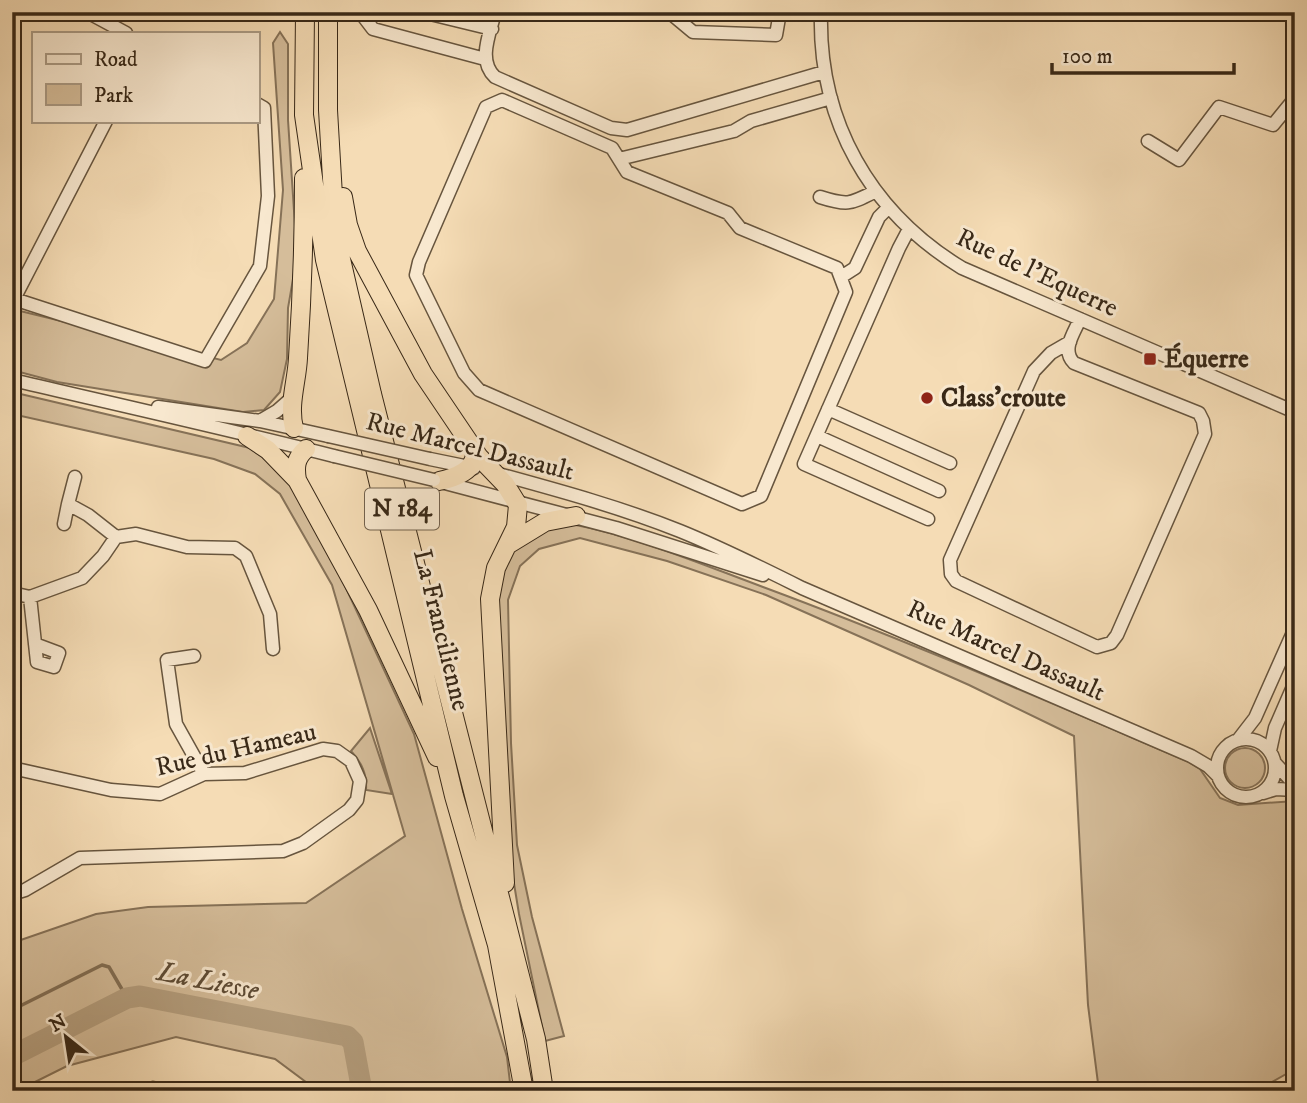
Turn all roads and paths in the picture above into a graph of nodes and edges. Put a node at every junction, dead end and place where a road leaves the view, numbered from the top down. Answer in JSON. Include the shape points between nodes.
{"nodes":[{"id":1,"x":87,"y":12,"type":"edge"},
{"id":2,"x":305,"y":12,"type":"edge"},
{"id":3,"x":328,"y":12,"type":"edge"},
{"id":4,"x":360,"y":12,"type":"edge"},
{"id":5,"x":422,"y":12,"type":"edge"},
{"id":6,"x":495,"y":12,"type":"edge"},
{"id":7,"x":669,"y":12,"type":"edge"},
{"id":8,"x":780,"y":12,"type":"edge"},
{"id":9,"x":821,"y":12,"type":"edge"},
{"id":10,"x":492,"y":29,"type":"junction"},
{"id":11,"x":124,"y":32,"type":"edge"},
{"id":12,"x":485,"y":59,"type":"junction"},
{"id":13,"x":824,"y":72,"type":"junction"},
{"id":14,"x":831,"y":98,"type":"junction"},
{"id":15,"x":1295,"y":98,"type":"edge"},
{"id":16,"x":261,"y":106,"type":"edge"},
{"id":17,"x":328,"y":110,"type":"junction"},
{"id":18,"x":304,"y":116,"type":"junction"},
{"id":19,"x":105,"y":122,"type":"edge"},
{"id":20,"x":1148,"y":141,"type":"dead end"},
{"id":21,"x":619,"y":159,"type":"junction"},
{"id":22,"x":876,"y":191,"type":"junction"},
{"id":23,"x":820,"y":197,"type":"dead end"},
{"id":24,"x":889,"y":207,"type":"junction"},
{"id":25,"x":909,"y":229,"type":"junction"},
{"id":26,"x":841,"y":277,"type":"junction"},
{"id":27,"x":1080,"y":319,"type":"junction"},
{"id":28,"x":1070,"y":342,"type":"junction"},
{"id":29,"x":12,"y":380,"type":"edge"},
{"id":30,"x":293,"y":397,"type":"junction"},
{"id":31,"x":113,"y":401,"type":"junction"},
{"id":32,"x":828,"y":409,"type":"junction"},
{"id":33,"x":1295,"y":412,"type":"edge"},
{"id":34,"x":260,"y":421,"type":"junction"},
{"id":35,"x":294,"y":428,"type":"junction"},
{"id":36,"x":247,"y":436,"type":"junction"},
{"id":37,"x":817,"y":436,"type":"junction"},
{"id":38,"x":306,"y":449,"type":"junction"},
{"id":39,"x":472,"y":459,"type":"junction"},
{"id":40,"x":950,"y":463,"type":"dead end"},
{"id":41,"x":492,"y":472,"type":"junction"},
{"id":42,"x":75,"y":477,"type":"dead end"},
{"id":43,"x":297,"y":480,"type":"junction"},
{"id":44,"x":437,"y":480,"type":"junction"},
{"id":45,"x":939,"y":491,"type":"dead end"},
{"id":46,"x":516,"y":501,"type":"junction"},
{"id":47,"x":68,"y":504,"type":"junction"},
{"id":48,"x":576,"y":516,"type":"junction"},
{"id":49,"x":928,"y":519,"type":"dead end"},
{"id":50,"x":64,"y":524,"type":"dead end"},
{"id":51,"x":116,"y":537,"type":"junction"},
{"id":52,"x":509,"y":544,"type":"junction"},
{"id":53,"x":802,"y":588,"type":"junction"},
{"id":54,"x":12,"y":593,"type":"edge"},
{"id":55,"x":30,"y":597,"type":"junction"},
{"id":56,"x":1295,"y":628,"type":"edge"},
{"id":57,"x":35,"y":644,"type":"dead end"},
{"id":58,"x":273,"y":649,"type":"dead end"},
{"id":59,"x":194,"y":656,"type":"dead end"},
{"id":60,"x":1295,"y":682,"type":"edge"},
{"id":61,"x":1238,"y":740,"type":"junction"},
{"id":62,"x":1225,"y":749,"type":"junction"},
{"id":63,"x":1191,"y":756,"type":"junction"},
{"id":64,"x":1272,"y":757,"type":"junction"},
{"id":65,"x":12,"y":768,"type":"edge"},
{"id":66,"x":204,"y":774,"type":"junction"},
{"id":67,"x":1218,"y":776,"type":"junction"},
{"id":68,"x":1295,"y":785,"type":"edge"},
{"id":69,"x":1295,"y":790,"type":"edge"},
{"id":70,"x":1259,"y":794,"type":"junction"},
{"id":71,"x":454,"y":796,"type":"junction"},
{"id":72,"x":12,"y":894,"type":"edge"},
{"id":73,"x":502,"y":904,"type":"junction"},
{"id":74,"x":149,"y":1091,"type":"edge"},
{"id":75,"x":169,"y":1091,"type":"edge"},
{"id":76,"x":524,"y":1091,"type":"edge"},
{"id":77,"x":544,"y":1091,"type":"edge"}],
"edges":[{"from":1,"to":11,"type":"street"},
{"from":2,"to":18,"type":"highway","name":"La Francilienne","number":"N 184"},
{"from":3,"to":17,"type":"highway","name":"La Francilienne","number":"N 184"},
{"from":4,"to":12,"type":"street","via":[[373,29]]},
{"from":5,"to":10,"type":"street"},
{"from":6,"to":10,"type":"street"},
{"from":7,"to":8,"type":"street","via":[[693,32],[776,36]]},
{"from":9,"to":13,"type":"street","name":"Rue de l'Equerre"},
{"from":10,"to":12,"type":"street"},
{"from":12,"to":13,"type":"street","via":[[487,70],[495,77],[611,128],[627,130]]},
{"from":13,"to":14,"type":"street","name":"Rue de l'Equerre"},
{"from":14,"to":21,"type":"street","via":[[751,121],[734,131]]},
{"from":14,"to":22,"type":"street","name":"Rue de l'Equerre","via":[[854,158]]},
{"from":15,"to":20,"type":"street","via":[[1273,125],[1220,107],[1178,160]]},
{"from":16,"to":19,"type":"street","via":[[268,196],[260,265],[205,361],[14,299]]},
{"from":17,"to":39,"type":"highway","via":[[346,214],[358,251]]},
{"from":17,"to":73,"type":"highway","name":"La Francilienne","number":"N 184","via":[[341,260]]},
{"from":18,"to":30,"type":"highway","via":[[302,303]]},
{"from":18,"to":71,"type":"highway","name":"La Francilienne","number":"N 184","via":[[328,273]]},
{"from":21,"to":26,"type":"street","via":[[627,172],[728,213],[740,228],[837,268]]},
{"from":21,"to":26,"type":"street","via":[[612,148],[502,100],[486,107],[416,275],[464,373],[479,390],[742,504],[761,496],[846,292]]},
{"from":22,"to":23,"type":"street","via":[[843,204]]},
{"from":22,"to":24,"type":"street","name":"Rue de l'Equerre"},
{"from":24,"to":25,"type":"street","name":"Rue de l'Equerre"},
{"from":24,"to":26,"type":"street","via":[[879,217],[855,268]]},
{"from":25,"to":27,"type":"street","name":"Rue de l'Equerre","via":[[962,268]]},
{"from":25,"to":32,"type":"street"},
{"from":27,"to":28,"type":"street"},
{"from":27,"to":33,"type":"street","name":"Rue de l'Equerre"},
{"from":28,"to":28,"type":"street","via":[[1034,371],[950,560],[951,574],[956,581],[1097,647],[1111,643],[1117,635],[1205,434],[1199,414],[1074,363],[1067,351]]},
{"from":29,"to":31,"type":"street","name":"Rue Marcel Dassault"},
{"from":30,"to":34,"type":"street"},
{"from":30,"to":35,"type":"highway"},
{"from":31,"to":34,"type":"street","name":"Rue Marcel Dassault"},
{"from":31,"to":36,"type":"street","name":"Rue Marcel Dassault"},
{"from":32,"to":37,"type":"street"},
{"from":32,"to":40,"type":"street"},
{"from":34,"to":35,"type":"street","name":"Rue Marcel Dassault"},
{"from":35,"to":38,"type":"street"},
{"from":35,"to":39,"type":"street","name":"Rue Marcel Dassault","bridge":true,"via":[[430,459]]},
{"from":36,"to":38,"type":"street","name":"Rue Marcel Dassault"},
{"from":36,"to":43,"type":"highway"},
{"from":37,"to":45,"type":"street"},
{"from":37,"to":49,"type":"street","via":[[804,464]]},
{"from":38,"to":43,"type":"highway","via":[[296,464]]},
{"from":38,"to":44,"type":"street","name":"Rue Marcel Dassault","bridge":true},
{"from":39,"to":41,"type":"highway"},
{"from":39,"to":44,"type":"highway","via":[[455,477]]},
{"from":41,"to":46,"type":"highway"},
{"from":41,"to":53,"type":"street","name":"Rue Marcel Dassault","via":[[679,531]]},
{"from":42,"to":47,"type":"street"},
{"from":43,"to":71,"type":"highway","via":[[368,610]]},
{"from":44,"to":46,"type":"street","name":"Rue Marcel Dassault"},
{"from":46,"to":48,"type":"street","name":"Rue Marcel Dassault"},
{"from":46,"to":52,"type":"highway","via":[[518,520]]},
{"from":47,"to":50,"type":"street"},
{"from":47,"to":51,"type":"street"},
{"from":48,"to":52,"type":"highway","via":[[545,522]]},
{"from":48,"to":53,"type":"street","name":"Rue Marcel Dassault"},
{"from":51,"to":55,"type":"street","via":[[82,578]]},
{"from":51,"to":58,"type":"street","via":[[136,534],[187,547],[234,548],[246,556],[270,614]]},
{"from":52,"to":73,"type":"highway","via":[[492,578],[490,599],[505,870]]},
{"from":53,"to":63,"type":"street","name":"Rue Marcel Dassault"},
{"from":54,"to":55,"type":"street"},
{"from":55,"to":57,"type":"street"},
{"from":56,"to":61,"type":"street","via":[[1255,718]]},
{"from":59,"to":66,"type":"street","via":[[167,660],[176,724]]},
{"from":60,"to":64,"type":"street","via":[[1275,728]]},
{"from":61,"to":62,"type":"street"},
{"from":61,"to":64,"type":"street","via":[[1256,741]]},
{"from":62,"to":63,"type":"street"},
{"from":62,"to":67,"type":"street","via":[[1218,760]]},
{"from":63,"to":67,"type":"street","name":"Rue Marcel Dassault"},
{"from":64,"to":68,"type":"street"},
{"from":64,"to":70,"type":"street","via":[[1271,783]]},
{"from":65,"to":66,"type":"street","name":"Rue du Hameau","via":[[111,790],[160,794]]},
{"from":66,"to":72,"type":"street","name":"Rue du Hameau","via":[[245,773],[323,749],[337,751],[351,761],[360,781],[357,800],[349,810],[303,843],[283,851],[80,858]]},
{"from":67,"to":70,"type":"street","via":[[1237,796]]},
{"from":69,"to":70,"type":"street"},
{"from":71,"to":76,"type":"highway","name":"La Francilienne","number":"N 184","via":[[497,945]]},
{"from":73,"to":77,"type":"highway","name":"La Francilienne","number":"N 184","via":[[536,1039]]},
{"from":74,"to":75,"type":"street"}]}
